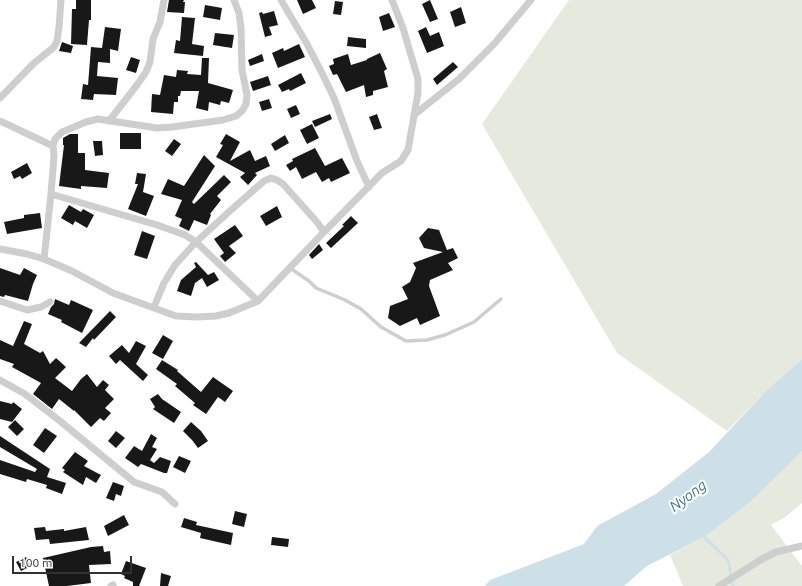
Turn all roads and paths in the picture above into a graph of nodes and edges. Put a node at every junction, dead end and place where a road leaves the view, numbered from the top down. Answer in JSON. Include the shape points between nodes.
{"nodes":[{"id":1,"x":61,"y":0,"type":"edge"},
{"id":2,"x":164,"y":0,"type":"edge"},
{"id":3,"x":234,"y":0,"type":"edge"},
{"id":4,"x":281,"y":0,"type":"edge"},
{"id":5,"x":392,"y":0,"type":"edge"},
{"id":6,"x":531,"y":0,"type":"edge"},
{"id":7,"x":0,"y":98,"type":"edge"},
{"id":8,"x":414,"y":115,"type":"junction"},
{"id":9,"x":0,"y":121,"type":"edge"},
{"id":10,"x":109,"y":121,"type":"junction"},
{"id":11,"x":53,"y":146,"type":"junction"},
{"id":12,"x":369,"y":187,"type":"junction"},
{"id":13,"x":51,"y":194,"type":"junction"},
{"id":14,"x":324,"y":232,"type":"junction"},
{"id":15,"x":196,"y":242,"type":"junction"},
{"id":16,"x":0,"y":249,"type":"edge"},
{"id":17,"x":44,"y":259,"type":"junction"},
{"id":18,"x":290,"y":268,"type":"junction"},
{"id":19,"x":501,"y":299,"type":"dead end"},
{"id":20,"x":0,"y":301,"type":"edge"},
{"id":21,"x":258,"y":301,"type":"junction"},
{"id":22,"x":50,"y":302,"type":"dead end"},
{"id":23,"x":154,"y":307,"type":"junction"},
{"id":24,"x":0,"y":380,"type":"edge"},
{"id":25,"x":175,"y":504,"type":"dead end"},
{"id":26,"x":802,"y":546,"type":"edge"},
{"id":27,"x":720,"y":586,"type":"edge"}],
"edges":[{"from":1,"to":7,"type":"street","via":[[54,47],[33,64]]},
{"from":2,"to":10,"type":"street","via":[[146,72]]},
{"from":3,"to":10,"type":"street","via":[[239,13],[242,70],[247,95],[242,111],[223,120],[172,127],[157,128]]},
{"from":4,"to":12,"type":"street","via":[[334,98]]},
{"from":5,"to":8,"type":"street","via":[[418,79]]},
{"from":6,"to":8,"type":"street","via":[[494,44],[459,79]]},
{"from":8,"to":12,"type":"street","via":[[408,150],[401,162],[382,174]]},
{"from":9,"to":11,"type":"street"},
{"from":10,"to":11,"type":"street","via":[[98,120],[73,126],[55,139]]},
{"from":11,"to":13,"type":"street"},
{"from":12,"to":14,"type":"street"},
{"from":13,"to":15,"type":"street","via":[[157,225],[185,235]]},
{"from":13,"to":17,"type":"street"},
{"from":14,"to":15,"type":"street","via":[[283,184],[271,178],[264,181]]},
{"from":14,"to":18,"type":"street"},
{"from":15,"to":21,"type":"street"},
{"from":15,"to":23,"type":"street","via":[[175,265]]},
{"from":16,"to":17,"type":"street"},
{"from":17,"to":23,"type":"street","via":[[113,293]]},
{"from":18,"to":19,"type":"lane","via":[[316,288],[345,300],[381,327],[406,341],[427,340],[445,335],[474,322]]},
{"from":18,"to":21,"type":"street"},
{"from":20,"to":22,"type":"street","via":[[27,310]]},
{"from":21,"to":23,"type":"street","via":[[229,313],[197,317],[176,316]]},
{"from":24,"to":25,"type":"street","via":[[25,394],[134,482],[162,492]]},
{"from":26,"to":27,"type":"street","via":[[772,554]]}]}
